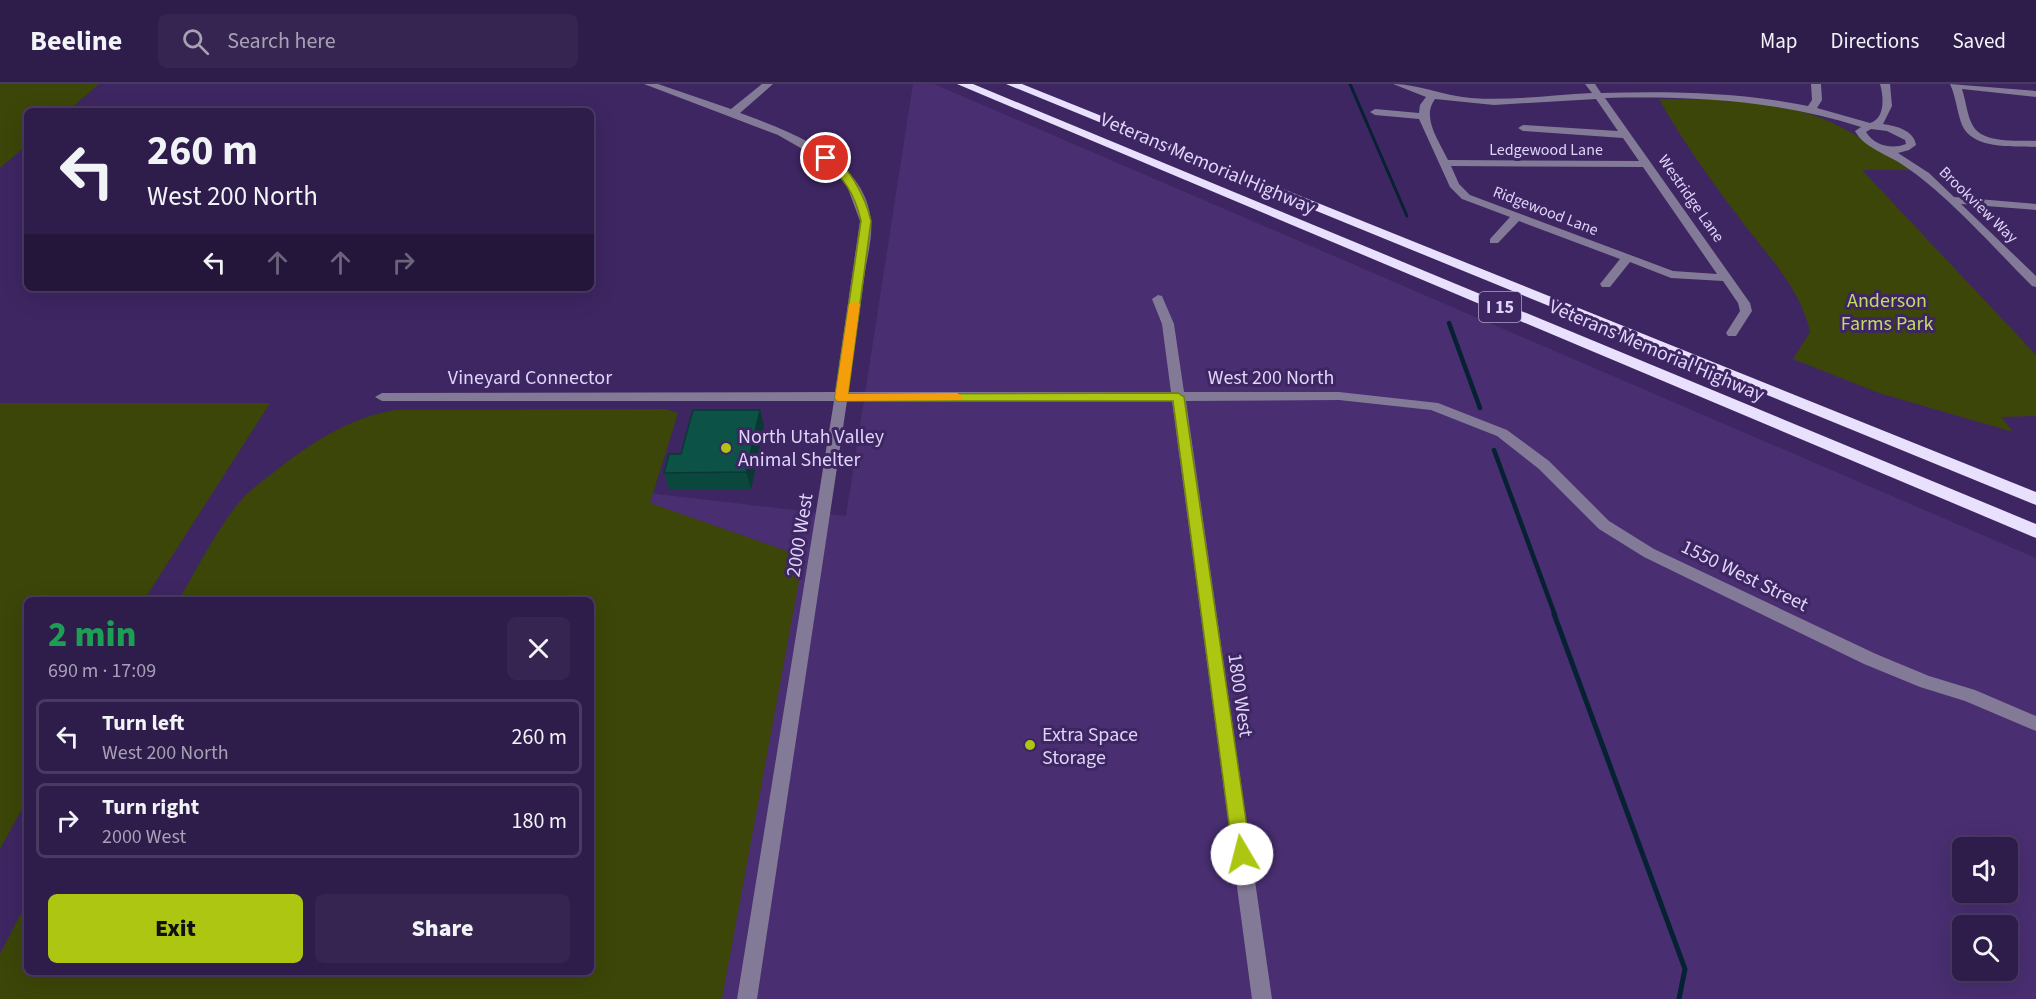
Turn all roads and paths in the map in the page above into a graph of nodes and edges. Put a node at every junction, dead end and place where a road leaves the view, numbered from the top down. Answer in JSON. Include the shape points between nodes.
{"nodes":[{"id":1,"x":649,"y":84,"type":"edge"},
{"id":2,"x":768,"y":84,"type":"edge"},
{"id":3,"x":963,"y":84,"type":"edge"},
{"id":4,"x":1012,"y":84,"type":"edge"},
{"id":5,"x":1398,"y":84,"type":"edge"},
{"id":6,"x":1590,"y":84,"type":"edge"},
{"id":7,"x":1816,"y":84,"type":"edge"},
{"id":8,"x":1885,"y":84,"type":"edge"},
{"id":9,"x":1956,"y":85,"type":"edge"},
{"id":10,"x":2036,"y":94,"type":"edge"},
{"id":11,"x":1432,"y":96,"type":"junction"},
{"id":12,"x":1600,"y":96,"type":"junction"},
{"id":13,"x":1810,"y":111,"type":"junction"},
{"id":14,"x":1375,"y":112,"type":"dead end"},
{"id":15,"x":732,"y":114,"type":"junction"},
{"id":16,"x":1423,"y":116,"type":"junction"},
{"id":17,"x":1873,"y":126,"type":"junction"},
{"id":18,"x":1523,"y":128,"type":"dead end"},
{"id":19,"x":1628,"y":135,"type":"junction"},
{"id":20,"x":1863,"y":138,"type":"junction"},
{"id":21,"x":2036,"y":144,"type":"edge"},
{"id":22,"x":1884,"y":148,"type":"junction"},
{"id":23,"x":1908,"y":148,"type":"junction"},
{"id":24,"x":1444,"y":163,"type":"junction"},
{"id":25,"x":1648,"y":164,"type":"junction"},
{"id":26,"x":1925,"y":175,"type":"junction"},
{"id":27,"x":1951,"y":200,"type":"junction"},
{"id":28,"x":2036,"y":207,"type":"edge"},
{"id":29,"x":1517,"y":217,"type":"junction"},
{"id":30,"x":1494,"y":241,"type":"dead end"},
{"id":31,"x":1627,"y":258,"type":"junction"},
{"id":32,"x":1727,"y":278,"type":"junction"},
{"id":33,"x":2036,"y":283,"type":"edge"},
{"id":34,"x":1606,"y":284,"type":"dead end"},
{"id":35,"x":1158,"y":299,"type":"dead end"},
{"id":36,"x":1732,"y":333,"type":"dead end"},
{"id":37,"x":382,"y":397,"type":"dead end"},
{"id":38,"x":678,"y":397,"type":"joint"},
{"id":39,"x":1178,"y":397,"type":"junction"},
{"id":40,"x":841,"y":398,"type":"junction"},
{"id":41,"x":1464,"y":419,"type":"joint"},
{"id":42,"x":2036,"y":499,"type":"edge"},
{"id":43,"x":2036,"y":531,"type":"edge"},
{"id":44,"x":2036,"y":724,"type":"edge"},
{"id":45,"x":747,"y":999,"type":"edge"},
{"id":46,"x":1262,"y":999,"type":"edge"}],
"edges":[{"from":1,"to":15,"type":"street","name":"2000 West"},
{"from":2,"to":15,"type":"street"},
{"from":3,"to":43,"type":"highway","name":"Veterans Memorial Highway","number":"I 15"},
{"from":4,"to":42,"type":"highway","name":"Veterans Memorial Highway","number":"I 15"},
{"from":5,"to":11,"type":"street"},
{"from":6,"to":12,"type":"street","name":"Westridge Lane"},
{"from":7,"to":13,"type":"street","via":[[1817,100]]},
{"from":8,"to":17,"type":"street","via":[[1892,108]]},
{"from":9,"to":10,"type":"street"},
{"from":9,"to":21,"type":"street","via":[[1969,129],[1976,136]]},
{"from":11,"to":12,"type":"street","via":[[1475,103]]},
{"from":11,"to":16,"type":"street"},
{"from":12,"to":13,"type":"street","via":[[1718,96]]},
{"from":12,"to":19,"type":"street","name":"Westridge Lane"},
{"from":13,"to":17,"type":"street"},
{"from":13,"to":20,"type":"street","name":"Brookview Way"},
{"from":14,"to":16,"type":"street"},
{"from":15,"to":40,"type":"street","name":"2000 West","via":[[807,146],[844,173],[862,202],[866,221]]},
{"from":16,"to":24,"type":"street","name":"Ridgewood Lane"},
{"from":17,"to":20,"type":"street","via":[[1860,132]]},
{"from":17,"to":23,"type":"street","name":"Brookview Way","via":[[1899,127],[1911,139]]},
{"from":18,"to":19,"type":"street"},
{"from":19,"to":25,"type":"street","name":"Westridge Lane"},
{"from":20,"to":22,"type":"street","name":"Brookview Way"},
{"from":22,"to":23,"type":"street"},
{"from":22,"to":26,"type":"street","name":"Brookview Way"},
{"from":23,"to":26,"type":"street","name":"Brookview Way"},
{"from":24,"to":25,"type":"street","name":"Ledgewood Lane"},
{"from":24,"to":29,"type":"street","name":"Ridgewood Lane","via":[[1461,193]]},
{"from":25,"to":32,"type":"street","name":"Westridge Lane"},
{"from":26,"to":27,"type":"street","name":"Brookview Way"},
{"from":27,"to":28,"type":"street"},
{"from":27,"to":33,"type":"street","name":"Brookview Way"},
{"from":29,"to":30,"type":"street"},
{"from":29,"to":31,"type":"street","name":"Ridgewood Lane"},
{"from":31,"to":32,"type":"street","name":"Ridgewood Lane","via":[[1671,274]]},
{"from":31,"to":34,"type":"street"},
{"from":32,"to":36,"type":"street","name":"Westridge Lane","via":[[1747,308]]},
{"from":35,"to":39,"type":"street","name":"1800 West","via":[[1168,324]]},
{"from":37,"to":38,"type":"street","name":"Vineyard Connector"},
{"from":38,"to":40,"type":"street","name":"West 200 North"},
{"from":39,"to":40,"type":"street","name":"West 200 North"},
{"from":39,"to":41,"type":"street","name":"West 200 North","via":[[1368,398],[1433,406]]},
{"from":39,"to":46,"type":"street","name":"1800 West"},
{"from":40,"to":45,"type":"street","name":"2000 West"},
{"from":41,"to":44,"type":"street","name":"1550 West Street","via":[[1518,444],[1604,525],[1649,553],[1870,659]]}]}
